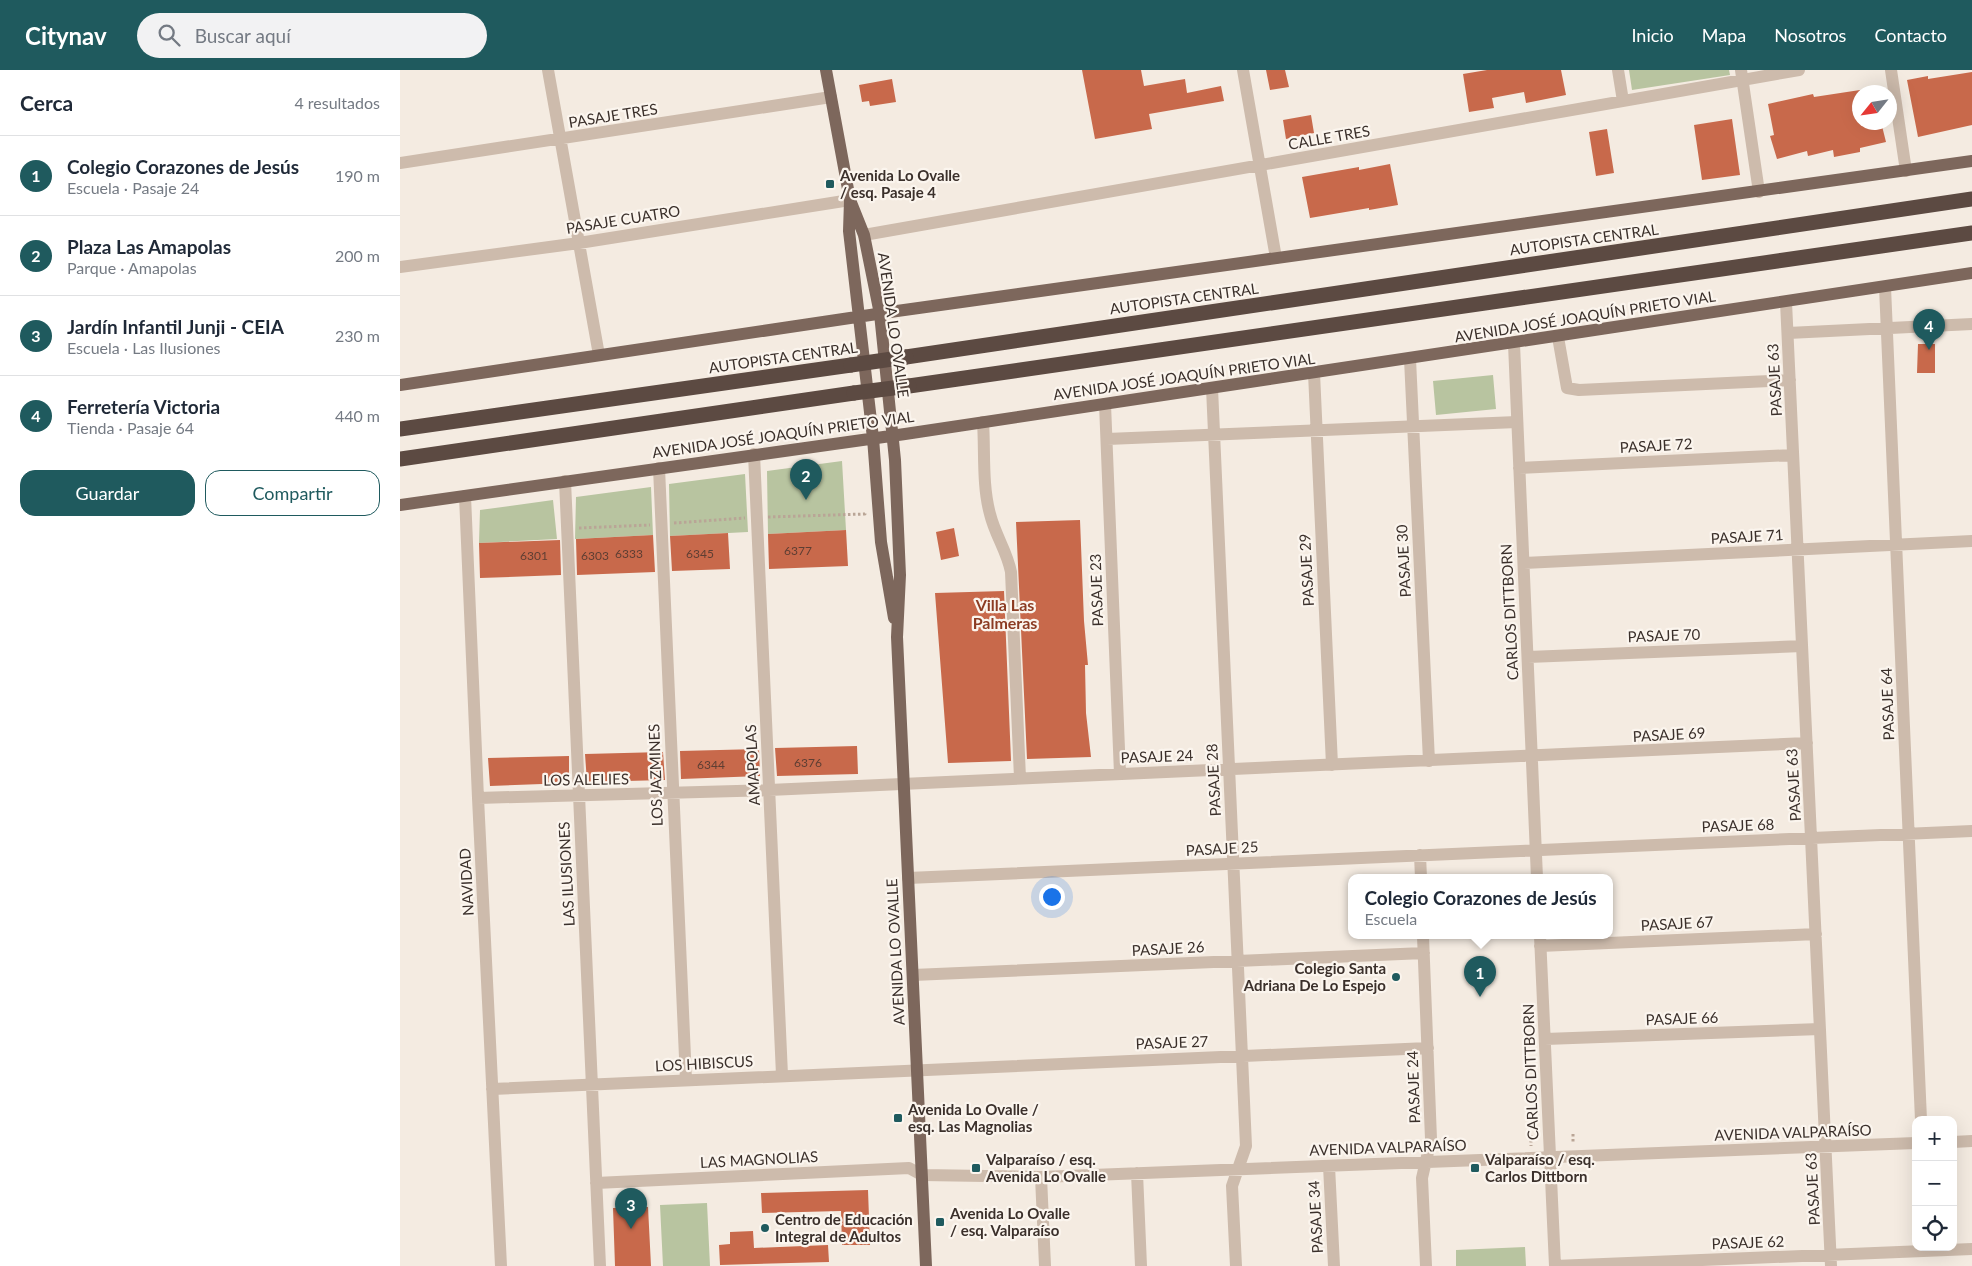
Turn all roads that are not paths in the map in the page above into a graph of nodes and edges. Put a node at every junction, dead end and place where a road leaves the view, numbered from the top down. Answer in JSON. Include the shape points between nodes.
{"nodes":[{"id":1,"x":548,"y":70,"type":"edge"},
{"id":2,"x":826,"y":70,"type":"edge"},
{"id":3,"x":1243,"y":70,"type":"edge"},
{"id":4,"x":1618,"y":70,"type":"edge"},
{"id":5,"x":1799,"y":70,"type":"edge"},
{"id":6,"x":1891,"y":70,"type":"edge"},
{"id":7,"x":1741,"y":75,"type":"edge"},
{"id":8,"x":831,"y":97,"type":"junction"},
{"id":9,"x":1624,"y":101,"type":"junction"},
{"id":10,"x":560,"y":140,"type":"junction"},
{"id":11,"x":1972,"y":161,"type":"edge"},
{"id":12,"x":400,"y":163,"type":"edge"},
{"id":13,"x":1259,"y":166,"type":"junction"},
{"id":14,"x":1906,"y":171,"type":"junction"},
{"id":15,"x":1759,"y":192,"type":"junction"},
{"id":16,"x":1972,"y":199,"type":"edge"},
{"id":17,"x":850,"y":200,"type":"junction"},
{"id":18,"x":1972,"y":233,"type":"edge"},
{"id":19,"x":864,"y":236,"type":"junction"},
{"id":20,"x":579,"y":243,"type":"junction"},
{"id":21,"x":1276,"y":258,"type":"junction"},
{"id":22,"x":400,"y":267,"type":"edge"},
{"id":23,"x":1972,"y":273,"type":"edge"},
{"id":24,"x":1885,"y":287,"type":"junction"},
{"id":25,"x":1786,"y":302,"type":"junction"},
{"id":26,"x":880,"y":314,"type":"junction"},
{"id":27,"x":859,"y":317,"type":"junction"},
{"id":28,"x":1972,"y":324,"type":"edge"},
{"id":29,"x":1887,"y":328,"type":"junction"},
{"id":30,"x":1788,"y":333,"type":"junction"},
{"id":31,"x":1558,"y":337,"type":"junction"},
{"id":32,"x":1514,"y":344,"type":"junction"},
{"id":33,"x":598,"y":355,"type":"junction"},
{"id":34,"x":1410,"y":359,"type":"junction"},
{"id":35,"x":1314,"y":374,"type":"junction"},
{"id":36,"x":1790,"y":380,"type":"junction"},
{"id":37,"x":400,"y":385,"type":"edge"},
{"id":38,"x":1212,"y":388,"type":"junction"},
{"id":39,"x":1105,"y":404,"type":"junction"},
{"id":40,"x":983,"y":422,"type":"junction"},
{"id":41,"x":1517,"y":422,"type":"junction"},
{"id":42,"x":1413,"y":426,"type":"junction"},
{"id":43,"x":400,"y":429,"type":"edge"},
{"id":44,"x":1316,"y":430,"type":"junction"},
{"id":45,"x":893,"y":435,"type":"junction"},
{"id":46,"x":1214,"y":435,"type":"junction"},
{"id":47,"x":873,"y":438,"type":"junction"},
{"id":48,"x":1107,"y":440,"type":"junction"},
{"id":49,"x":754,"y":454,"type":"junction"},
{"id":50,"x":1794,"y":455,"type":"junction"},
{"id":51,"x":400,"y":459,"type":"edge"},
{"id":52,"x":659,"y":468,"type":"junction"},
{"id":53,"x":1519,"y":468,"type":"junction"},
{"id":54,"x":565,"y":481,"type":"junction"},
{"id":55,"x":465,"y":496,"type":"junction"},
{"id":56,"x":400,"y":505,"type":"edge"},
{"id":57,"x":1972,"y":541,"type":"edge"},
{"id":58,"x":1896,"y":545,"type":"junction"},
{"id":59,"x":1798,"y":550,"type":"junction"},
{"id":60,"x":1524,"y":563,"type":"junction"},
{"id":61,"x":898,"y":638,"type":"junction"},
{"id":62,"x":1802,"y":646,"type":"junction"},
{"id":63,"x":1528,"y":657,"type":"junction"},
{"id":64,"x":1807,"y":743,"type":"junction"},
{"id":65,"x":1532,"y":756,"type":"junction"},
{"id":66,"x":1429,"y":761,"type":"junction"},
{"id":67,"x":1332,"y":765,"type":"junction"},
{"id":68,"x":1229,"y":769,"type":"junction"},
{"id":69,"x":1120,"y":774,"type":"junction"},
{"id":70,"x":1020,"y":778,"type":"junction"},
{"id":71,"x":904,"y":783,"type":"junction"},
{"id":72,"x":769,"y":790,"type":"junction"},
{"id":73,"x":672,"y":793,"type":"junction"},
{"id":74,"x":579,"y":795,"type":"junction"},
{"id":75,"x":478,"y":798,"type":"junction"},
{"id":76,"x":1972,"y":831,"type":"edge"},
{"id":77,"x":1908,"y":834,"type":"junction"},
{"id":78,"x":1811,"y":838,"type":"junction"},
{"id":79,"x":1536,"y":850,"type":"junction"},
{"id":80,"x":1420,"y":855,"type":"junction"},
{"id":81,"x":1233,"y":864,"type":"junction"},
{"id":82,"x":1421,"y":874,"type":"edge"},
{"id":83,"x":1538,"y":874,"type":"edge"},
{"id":84,"x":908,"y":878,"type":"junction"},
{"id":85,"x":1816,"y":934,"type":"junction"},
{"id":86,"x":1423,"y":939,"type":"edge"},
{"id":87,"x":1540,"y":941,"type":"edge"},
{"id":88,"x":1424,"y":953,"type":"junction"},
{"id":89,"x":1238,"y":961,"type":"junction"},
{"id":90,"x":913,"y":975,"type":"junction"},
{"id":91,"x":1820,"y":1029,"type":"junction"},
{"id":92,"x":1545,"y":1039,"type":"junction"},
{"id":93,"x":1428,"y":1048,"type":"junction"},
{"id":94,"x":1242,"y":1056,"type":"junction"},
{"id":95,"x":917,"y":1069,"type":"junction"},
{"id":96,"x":782,"y":1075,"type":"junction"},
{"id":97,"x":686,"y":1080,"type":"junction"},
{"id":98,"x":592,"y":1084,"type":"junction"},
{"id":99,"x":492,"y":1089,"type":"junction"},
{"id":100,"x":1920,"y":1116,"type":"edge"},
{"id":101,"x":1972,"y":1141,"type":"edge"},
{"id":102,"x":1957,"y":1142,"type":"edge"},
{"id":103,"x":1912,"y":1143,"type":"edge"},
{"id":104,"x":1826,"y":1147,"type":"junction"},
{"id":105,"x":1550,"y":1157,"type":"junction"},
{"id":106,"x":1425,"y":1162,"type":"junction"},
{"id":107,"x":1329,"y":1166,"type":"junction"},
{"id":108,"x":1238,"y":1169,"type":"junction"},
{"id":109,"x":1137,"y":1173,"type":"junction"},
{"id":110,"x":922,"y":1175,"type":"junction"},
{"id":111,"x":1041,"y":1177,"type":"junction"},
{"id":112,"x":596,"y":1183,"type":"junction"},
{"id":113,"x":1972,"y":1248,"type":"edge"},
{"id":114,"x":1831,"y":1260,"type":"edge"},
{"id":115,"x":501,"y":1266,"type":"edge"},
{"id":116,"x":600,"y":1266,"type":"edge"},
{"id":117,"x":926,"y":1266,"type":"edge"},
{"id":118,"x":1045,"y":1266,"type":"edge"},
{"id":119,"x":1141,"y":1266,"type":"edge"},
{"id":120,"x":1236,"y":1266,"type":"edge"},
{"id":121,"x":1334,"y":1266,"type":"edge"},
{"id":122,"x":1426,"y":1266,"type":"edge"},
{"id":123,"x":1555,"y":1266,"type":"edge"}],
"edges":[{"from":1,"to":10,"type":"street"},
{"from":2,"to":8,"type":"main road","name":"AVENIDA LO OVALLE"},
{"from":3,"to":13,"type":"street"},
{"from":4,"to":9,"type":"street"},
{"from":5,"to":7,"type":"street","name":"CALLE TRES"},
{"from":6,"to":14,"type":"street"},
{"from":7,"to":9,"type":"street","name":"CALLE TRES"},
{"from":7,"to":15,"type":"street"},
{"from":8,"to":10,"type":"street","name":"PASAJE TRES"},
{"from":8,"to":17,"type":"main road","name":"AVENIDA LO OVALLE"},
{"from":9,"to":13,"type":"street","name":"CALLE TRES"},
{"from":10,"to":12,"type":"street","name":"PASAJE TRES"},
{"from":10,"to":20,"type":"street"},
{"from":11,"to":14,"type":"main road"},
{"from":13,"to":19,"type":"street","name":"CALLE TRES"},
{"from":13,"to":21,"type":"street"},
{"from":14,"to":15,"type":"main road"},
{"from":15,"to":21,"type":"main road"},
{"from":16,"to":43,"type":"highway","name":"AUTOPISTA CENTRAL","bridge":true},
{"from":17,"to":19,"type":"main road","name":"AVENIDA LO OVALLE"},
{"from":17,"to":20,"type":"street","name":"PASAJE CUATRO"},
{"from":17,"to":27,"type":"main road","name":"AVENIDA LO OVALLE","via":[[849,231]]},
{"from":18,"to":51,"type":"highway","bridge":true},
{"from":19,"to":26,"type":"main road","name":"AVENIDA LO OVALLE"},
{"from":20,"to":22,"type":"street","name":"PASAJE CUATRO"},
{"from":20,"to":33,"type":"street"},
{"from":21,"to":26,"type":"main road"},
{"from":23,"to":24,"type":"main road","name":"AVENIDA JOSÉ JOAQUÍN PRIETO VIAL"},
{"from":24,"to":25,"type":"main road","name":"AVENIDA JOSÉ JOAQUÍN PRIETO VIAL"},
{"from":24,"to":29,"type":"street","name":"PASAJE 64"},
{"from":25,"to":30,"type":"street","name":"PASAJE 63"},
{"from":25,"to":31,"type":"main road","name":"AVENIDA JOSÉ JOAQUÍN PRIETO VIAL"},
{"from":26,"to":27,"type":"main road"},
{"from":26,"to":45,"type":"main road","name":"AVENIDA LO OVALLE"},
{"from":27,"to":33,"type":"main road"},
{"from":27,"to":47,"type":"main road","name":"AVENIDA LO OVALLE"},
{"from":28,"to":29,"type":"street"},
{"from":29,"to":30,"type":"street"},
{"from":29,"to":58,"type":"street","name":"PASAJE 64"},
{"from":30,"to":36,"type":"street","name":"PASAJE 63"},
{"from":31,"to":32,"type":"main road","name":"AVENIDA JOSÉ JOAQUÍN PRIETO VIAL"},
{"from":31,"to":36,"type":"street","via":[[1567,388]]},
{"from":32,"to":34,"type":"main road","name":"AVENIDA JOSÉ JOAQUÍN PRIETO VIAL"},
{"from":32,"to":41,"type":"street","name":"CARLOS DITTBORN"},
{"from":33,"to":37,"type":"main road"},
{"from":34,"to":35,"type":"main road","name":"AVENIDA JOSÉ JOAQUÍN PRIETO VIAL"},
{"from":34,"to":42,"type":"street","name":"PASAJE 30"},
{"from":35,"to":38,"type":"main road","name":"AVENIDA JOSÉ JOAQUÍN PRIETO VIAL"},
{"from":35,"to":44,"type":"street","name":"PASAJE 29"},
{"from":36,"to":50,"type":"street","name":"PASAJE 63"},
{"from":38,"to":39,"type":"main road","name":"AVENIDA JOSÉ JOAQUÍN PRIETO VIAL"},
{"from":38,"to":46,"type":"street","name":"PASAJE 28"},
{"from":39,"to":40,"type":"main road","name":"AVENIDA JOSÉ JOAQUÍN PRIETO VIAL"},
{"from":39,"to":48,"type":"street","name":"PASAJE 23"},
{"from":40,"to":45,"type":"main road","name":"AVENIDA JOSÉ JOAQUÍN PRIETO VIAL"},
{"from":40,"to":70,"type":"street","via":[[988,504],[1011,572]]},
{"from":41,"to":42,"type":"street"},
{"from":41,"to":53,"type":"street","name":"CARLOS DITTBORN"},
{"from":42,"to":44,"type":"street"},
{"from":42,"to":66,"type":"street","name":"PASAJE 30"},
{"from":44,"to":46,"type":"street"},
{"from":44,"to":67,"type":"street","name":"PASAJE 29"},
{"from":45,"to":47,"type":"main road","name":"AVENIDA JOSÉ JOAQUÍN PRIETO VIAL"},
{"from":45,"to":61,"type":"main road","name":"AVENIDA LO OVALLE","via":[[900,575]]},
{"from":46,"to":48,"type":"street"},
{"from":46,"to":68,"type":"street","name":"PASAJE 28"},
{"from":47,"to":49,"type":"main road","name":"AVENIDA JOSÉ JOAQUÍN PRIETO VIAL"},
{"from":47,"to":61,"type":"main road","name":"AVENIDA LO OVALLE","via":[[881,542]]},
{"from":48,"to":69,"type":"street","name":"PASAJE 23"},
{"from":49,"to":52,"type":"main road","name":"AVENIDA JOSÉ JOAQUÍN PRIETO VIAL"},
{"from":49,"to":72,"type":"street","name":"AMAPOLAS"},
{"from":50,"to":53,"type":"street","name":"PASAJE 72"},
{"from":50,"to":59,"type":"street","name":"PASAJE 63"},
{"from":52,"to":54,"type":"main road","name":"AVENIDA JOSÉ JOAQUÍN PRIETO VIAL"},
{"from":52,"to":73,"type":"street","name":"LOS JAZMINES"},
{"from":53,"to":60,"type":"street","name":"CARLOS DITTBORN"},
{"from":54,"to":55,"type":"main road","name":"AVENIDA JOSÉ JOAQUÍN PRIETO VIAL"},
{"from":54,"to":74,"type":"street","name":"LAS ILUSIONES"},
{"from":55,"to":56,"type":"main road","name":"AVENIDA JOSÉ JOAQUÍN PRIETO VIAL"},
{"from":55,"to":75,"type":"street","name":"NAVIDAD"},
{"from":57,"to":58,"type":"street","name":"PASAJE 71"},
{"from":58,"to":59,"type":"street","name":"PASAJE 71"},
{"from":58,"to":77,"type":"street","name":"PASAJE 64"},
{"from":59,"to":60,"type":"street","name":"PASAJE 71"},
{"from":59,"to":62,"type":"street","name":"PASAJE 63"},
{"from":60,"to":63,"type":"street","name":"CARLOS DITTBORN"},
{"from":61,"to":71,"type":"main road","name":"AVENIDA LO OVALLE"},
{"from":62,"to":63,"type":"street","name":"PASAJE 70"},
{"from":62,"to":64,"type":"street","name":"PASAJE 63"},
{"from":63,"to":65,"type":"street","name":"CARLOS DITTBORN"},
{"from":64,"to":65,"type":"street","name":"PASAJE 69"},
{"from":64,"to":78,"type":"street","name":"PASAJE 63"},
{"from":65,"to":66,"type":"street","name":"PASAJE 24"},
{"from":65,"to":79,"type":"street","name":"CARLOS DITTBORN"},
{"from":66,"to":67,"type":"street","name":"PASAJE 24"},
{"from":67,"to":68,"type":"street","name":"PASAJE 24"},
{"from":68,"to":69,"type":"street","name":"PASAJE 24"},
{"from":68,"to":81,"type":"street","name":"PASAJE 28"},
{"from":69,"to":70,"type":"street","name":"PASAJE 24"},
{"from":70,"to":71,"type":"street","name":"PASAJE 24"},
{"from":71,"to":72,"type":"street","name":"LOS ALELIES"},
{"from":71,"to":84,"type":"main road","name":"AVENIDA LO OVALLE"},
{"from":72,"to":73,"type":"street","name":"LOS ALELIES"},
{"from":72,"to":96,"type":"street","name":"AMAPOLAS"},
{"from":73,"to":74,"type":"street","name":"LOS ALELIES"},
{"from":73,"to":97,"type":"street","name":"LOS JAZMINES"},
{"from":74,"to":75,"type":"street","name":"LOS ALELIES"},
{"from":74,"to":98,"type":"street","name":"LAS ILUSIONES"},
{"from":75,"to":99,"type":"street","name":"NAVIDAD"},
{"from":76,"to":77,"type":"street","name":"PASAJE 68"},
{"from":77,"to":78,"type":"street","name":"PASAJE 68"},
{"from":77,"to":100,"type":"street","name":"PASAJE 64"},
{"from":78,"to":79,"type":"street","name":"PASAJE 68"},
{"from":78,"to":85,"type":"street","name":"PASAJE 63"},
{"from":79,"to":80,"type":"street","name":"PASAJE 25"},
{"from":79,"to":83,"type":"street","name":"CARLOS DITTBORN"},
{"from":80,"to":81,"type":"street","name":"PASAJE 25"},
{"from":80,"to":82,"type":"street"},
{"from":81,"to":84,"type":"street","name":"PASAJE 25"},
{"from":81,"to":89,"type":"street","name":"PASAJE 28"},
{"from":84,"to":90,"type":"main road","name":"AVENIDA LO OVALLE"},
{"from":85,"to":87,"type":"street","name":"PASAJE 67"},
{"from":85,"to":91,"type":"street","name":"PASAJE 63"},
{"from":86,"to":88,"type":"street","name":"PASAJE 24"},
{"from":87,"to":92,"type":"street","name":"CARLOS DITTBORN"},
{"from":88,"to":89,"type":"street","name":"PASAJE 26"},
{"from":88,"to":93,"type":"street","name":"PASAJE 24"},
{"from":89,"to":90,"type":"street","name":"PASAJE 26"},
{"from":89,"to":94,"type":"street","name":"PASAJE 28"},
{"from":90,"to":95,"type":"main road","name":"AVENIDA LO OVALLE"},
{"from":91,"to":92,"type":"street","name":"PASAJE 66"},
{"from":91,"to":104,"type":"street","name":"PASAJE 63"},
{"from":92,"to":105,"type":"street","name":"CARLOS DITTBORN"},
{"from":93,"to":94,"type":"street","name":"PASAJE 27"},
{"from":93,"to":106,"type":"street","name":"PASAJE 24","via":[[1431,1139]]},
{"from":94,"to":95,"type":"street","name":"PASAJE 27"},
{"from":94,"to":108,"type":"street","name":"PASAJE 28","via":[[1246,1146]]},
{"from":95,"to":96,"type":"street","name":"LOS HIBISCUS"},
{"from":95,"to":110,"type":"main road","name":"AVENIDA LO OVALLE"},
{"from":96,"to":97,"type":"street","name":"LOS HIBISCUS"},
{"from":97,"to":98,"type":"street","name":"LOS HIBISCUS"},
{"from":98,"to":99,"type":"street","name":"LOS HIBISCUS"},
{"from":98,"to":112,"type":"street","name":"LAS ILUSIONES"},
{"from":99,"to":115,"type":"street","name":"NAVIDAD"},
{"from":101,"to":102,"type":"street"},
{"from":103,"to":104,"type":"street","name":"AVENIDA VALPARAÍSO"},
{"from":104,"to":105,"type":"street","name":"AVENIDA VALPARAÍSO"},
{"from":104,"to":114,"type":"street","name":"PASAJE 63"},
{"from":105,"to":106,"type":"street","name":"AVENIDA VALPARAÍSO"},
{"from":105,"to":123,"type":"street","name":"CARLOS DITTBORN"},
{"from":106,"to":107,"type":"street","name":"AVENIDA VALPARAÍSO"},
{"from":106,"to":122,"type":"street","name":"PASAJE 24","via":[[1422,1178]]},
{"from":107,"to":108,"type":"street","name":"AVENIDA VALPARAÍSO"},
{"from":107,"to":121,"type":"street","name":"PASAJE 34"},
{"from":108,"to":109,"type":"street","name":"AVENIDA VALPARAÍSO"},
{"from":108,"to":120,"type":"street","name":"PASAJE 28","via":[[1232,1186]]},
{"from":109,"to":111,"type":"street","name":"AVENIDA VALPARAÍSO"},
{"from":109,"to":119,"type":"street"},
{"from":110,"to":111,"type":"street","name":"AVENIDA VALPARAÍSO"},
{"from":110,"to":112,"type":"street","name":"LAS MAGNOLIAS","via":[[909,1168]]},
{"from":110,"to":117,"type":"main road","name":"AVENIDA LO OVALLE"},
{"from":111,"to":118,"type":"street"},
{"from":112,"to":116,"type":"street","name":"LAS ILUSIONES"},
{"from":113,"to":114,"type":"street","name":"PASAJE 62"},
{"from":114,"to":123,"type":"street","name":"PASAJE 62"}]}
